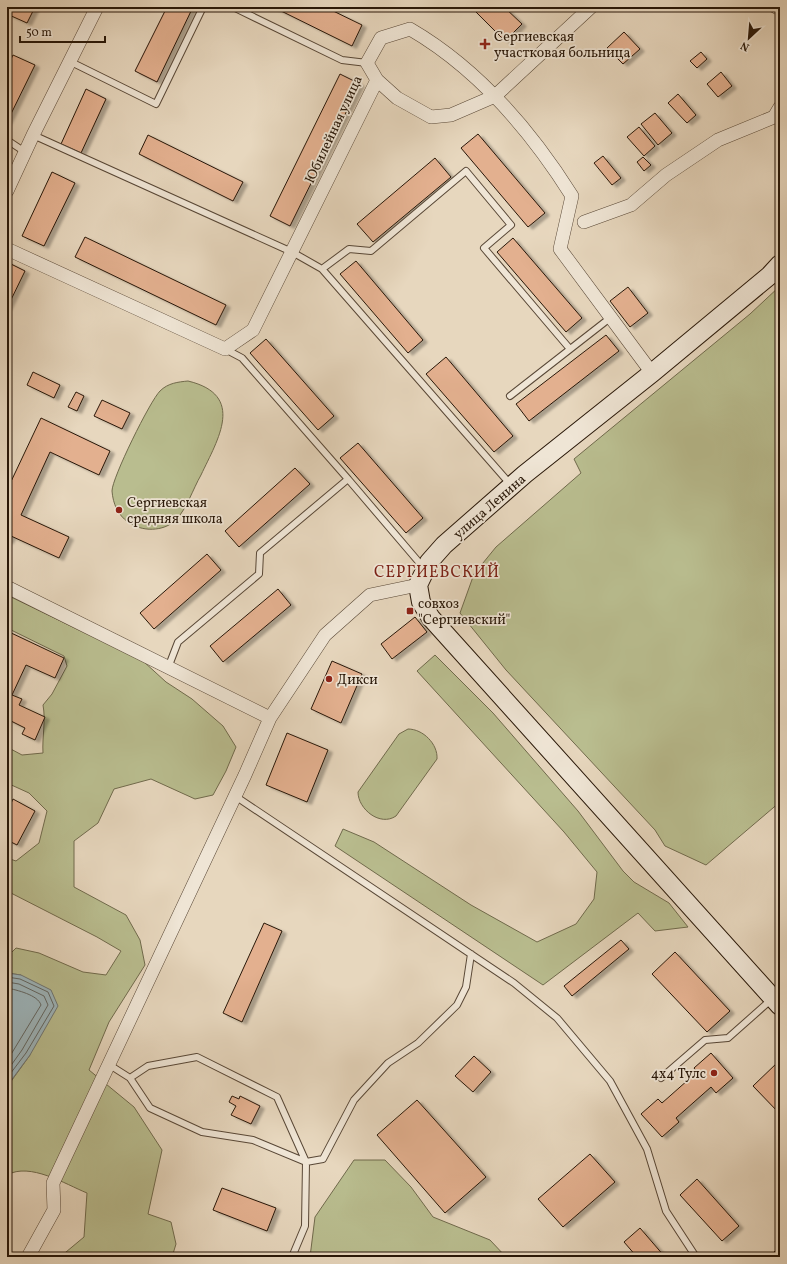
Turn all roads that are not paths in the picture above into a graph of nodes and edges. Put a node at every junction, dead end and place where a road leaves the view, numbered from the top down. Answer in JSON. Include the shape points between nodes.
{"nodes":[{"id":1,"x":97,"y":7,"type":"edge"},
{"id":2,"x":203,"y":7,"type":"edge"},
{"id":3,"x":233,"y":7,"type":"edge"},
{"id":4,"x":591,"y":7,"type":"edge"},
{"id":5,"x":776,"y":7,"type":"edge"},
{"id":6,"x":780,"y":9,"type":"edge"},
{"id":7,"x":69,"y":61,"type":"junction"},
{"id":8,"x":366,"y":63,"type":"junction"},
{"id":9,"x":377,"y":80,"type":"junction"},
{"id":10,"x":495,"y":96,"type":"junction"},
{"id":11,"x":780,"y":108,"type":"edge"},
{"id":12,"x":33,"y":135,"type":"junction"},
{"id":13,"x":7,"y":140,"type":"edge"},
{"id":14,"x":25,"y":152,"type":"junction"},
{"id":15,"x":7,"y":191,"type":"edge"},
{"id":16,"x":584,"y":222,"type":"dead end"},
{"id":17,"x":7,"y":249,"type":"edge"},
{"id":18,"x":292,"y":252,"type":"junction"},
{"id":19,"x":780,"y":264,"type":"edge"},
{"id":20,"x":322,"y":269,"type":"junction"},
{"id":21,"x":610,"y":318,"type":"junction"},
{"id":22,"x":225,"y":349,"type":"junction"},
{"id":23,"x":570,"y":349,"type":"junction"},
{"id":24,"x":652,"y":373,"type":"junction"},
{"id":25,"x":510,"y":396,"type":"dead end"},
{"id":26,"x":348,"y":479,"type":"junction"},
{"id":27,"x":512,"y":486,"type":"junction"},
{"id":28,"x":422,"y":577,"type":"junction"},
{"id":29,"x":7,"y":587,"type":"edge"},
{"id":30,"x":168,"y":668,"type":"junction"},
{"id":31,"x":270,"y":718,"type":"junction"},
{"id":32,"x":235,"y":796,"type":"junction"},
{"id":33,"x":471,"y":954,"type":"junction"},
{"id":34,"x":776,"y":1002,"type":"edge"},
{"id":35,"x":108,"y":1064,"type":"junction"},
{"id":36,"x":130,"y":1078,"type":"junction"},
{"id":37,"x":661,"y":1078,"type":"dead end"},
{"id":38,"x":306,"y":1162,"type":"junction"},
{"id":39,"x":28,"y":1257,"type":"edge"},
{"id":40,"x":292,"y":1257,"type":"edge"},
{"id":41,"x":696,"y":1257,"type":"edge"}],
"edges":[{"from":1,"to":7,"type":"street"},
{"from":2,"to":7,"type":"lane","via":[[156,104]]},
{"from":3,"to":8,"type":"lane","via":[[342,60]]},
{"from":4,"to":10,"type":"street"},
{"from":5,"to":6,"type":"street"},
{"from":7,"to":12,"type":"street"},
{"from":8,"to":9,"type":"street","name":"Юбилейная улица"},
{"from":8,"to":10,"type":"street","name":"Юбилейная улица","via":[[381,38],[410,29],[437,45]]},
{"from":9,"to":10,"type":"street","via":[[397,98],[431,117],[451,115]]},
{"from":9,"to":18,"type":"street","name":"Юбилейная улица"},
{"from":10,"to":21,"type":"street","name":"Юбилейная улица","via":[[550,162],[572,196],[560,249]]},
{"from":11,"to":16,"type":"street","via":[[774,117],[718,140],[666,175],[631,206]]},
{"from":12,"to":14,"type":"street"},
{"from":12,"to":18,"type":"lane"},
{"from":13,"to":14,"type":"lane"},
{"from":14,"to":15,"type":"street"},
{"from":17,"to":22,"type":"street"},
{"from":18,"to":20,"type":"lane"},
{"from":18,"to":22,"type":"street","name":"Юбилейная улица","via":[[253,330]]},
{"from":19,"to":24,"type":"street","name":"улица Ленина"},
{"from":20,"to":23,"type":"lane","via":[[349,248],[371,251],[466,171],[511,225],[484,248]]},
{"from":20,"to":27,"type":"lane"},
{"from":21,"to":23,"type":"lane"},
{"from":21,"to":24,"type":"street","name":"Юбилейная улица"},
{"from":22,"to":26,"type":"lane","via":[[242,358]]},
{"from":23,"to":25,"type":"lane"},
{"from":24,"to":27,"type":"street","name":"улица Ленина"},
{"from":26,"to":28,"type":"lane"},
{"from":26,"to":30,"type":"lane","via":[[260,553],[259,574],[178,642]]},
{"from":27,"to":28,"type":"street","name":"улица Ленина","via":[[444,545]]},
{"from":28,"to":31,"type":"street","via":[[370,596],[331,630]]},
{"from":28,"to":34,"type":"street","via":[[421,602],[431,618]]},
{"from":29,"to":30,"type":"street"},
{"from":30,"to":31,"type":"street"},
{"from":31,"to":32,"type":"street"},
{"from":32,"to":33,"type":"lane"},
{"from":32,"to":35,"type":"street"},
{"from":33,"to":38,"type":"lane","via":[[466,986],[457,1005],[418,1043],[388,1063],[354,1100],[323,1159]]},
{"from":33,"to":41,"type":"lane","via":[[514,983],[557,1018],[610,1081],[647,1149],[666,1211]]},
{"from":34,"to":37,"type":"lane","via":[[728,1038],[705,1040]]},
{"from":35,"to":36,"type":"lane"},
{"from":35,"to":39,"type":"street","via":[[53,1183],[54,1210]]},
{"from":36,"to":38,"type":"lane","via":[[150,1108],[168,1117],[202,1132],[253,1140]]},
{"from":36,"to":38,"type":"lane","via":[[148,1066],[197,1057],[277,1097]]},
{"from":38,"to":40,"type":"lane","via":[[304,1226]]}]}
